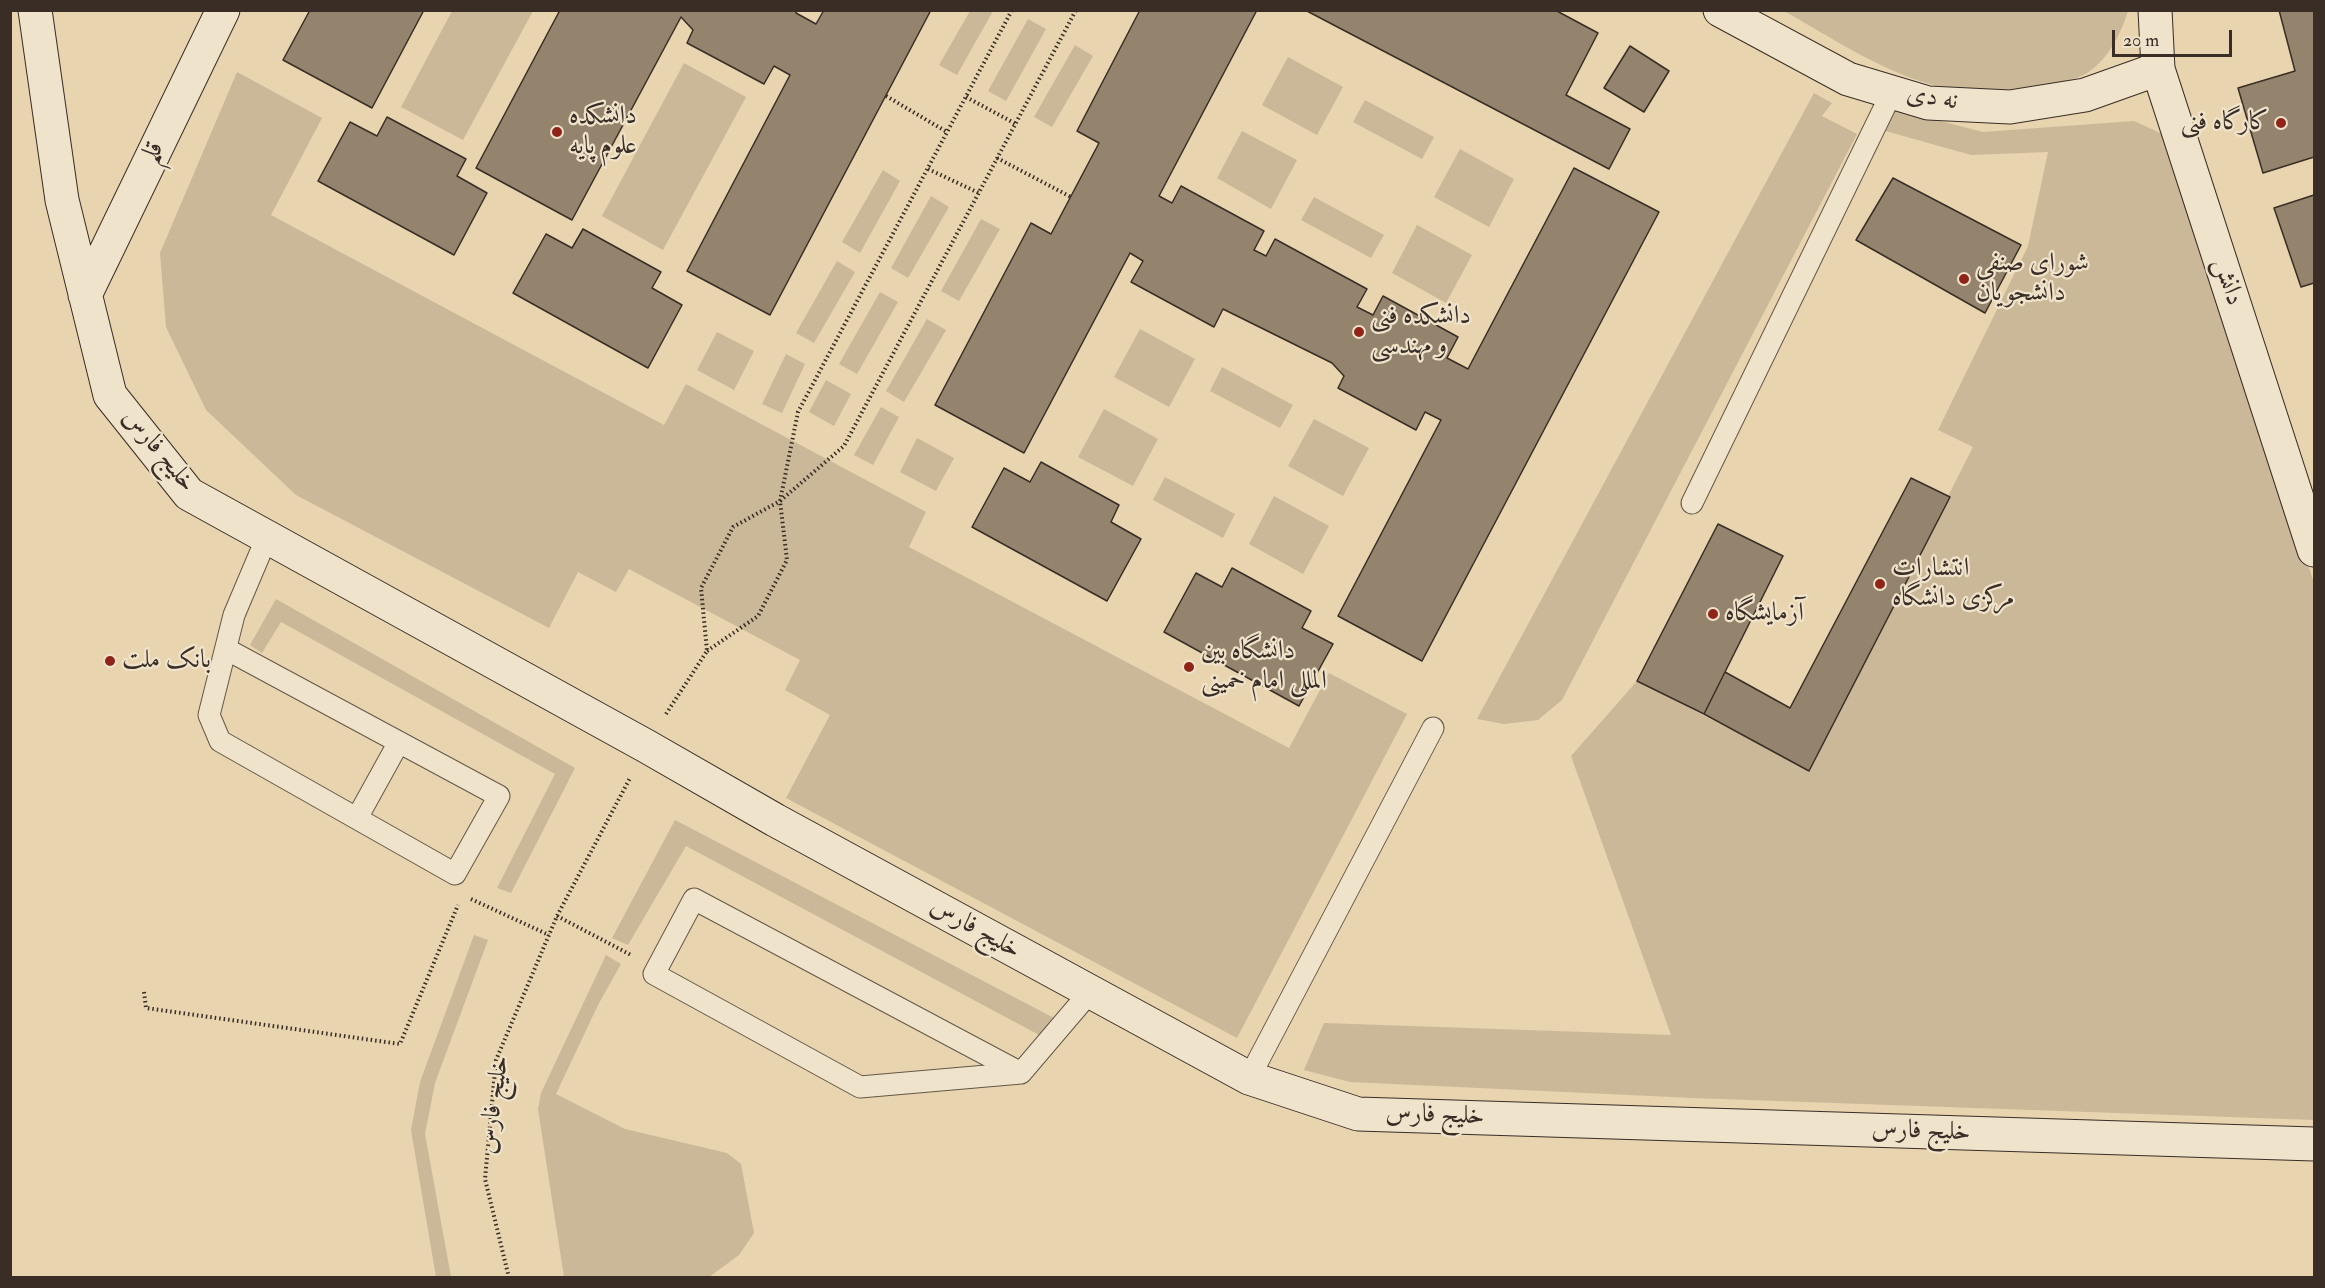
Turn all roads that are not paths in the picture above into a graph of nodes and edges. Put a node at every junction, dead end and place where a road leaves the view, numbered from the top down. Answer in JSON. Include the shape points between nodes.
{"nodes":[{"id":1,"x":35,"y":10,"type":"edge"},
{"id":2,"x":223,"y":10,"type":"edge"},
{"id":3,"x":1720,"y":10,"type":"edge"},
{"id":4,"x":2155,"y":10,"type":"edge"},
{"id":5,"x":2158,"y":69,"type":"junction"},
{"id":6,"x":1892,"y":92,"type":"junction"},
{"id":7,"x":86,"y":295,"type":"junction"},
{"id":8,"x":1692,"y":502,"type":"dead end"},
{"id":9,"x":267,"y":537,"type":"junction"},
{"id":10,"x":2314,"y":550,"type":"edge"},
{"id":11,"x":226,"y":649,"type":"junction"},
{"id":12,"x":1433,"y":728,"type":"dead end"},
{"id":13,"x":399,"y":742,"type":"junction"},
{"id":14,"x":357,"y":818,"type":"junction"},
{"id":15,"x":1090,"y":992,"type":"junction"},
{"id":16,"x":1021,"y":1073,"type":"junction"},
{"id":17,"x":1249,"y":1078,"type":"junction"},
{"id":18,"x":2314,"y":1144,"type":"edge"}],
"edges":[{"from":1,"to":7,"type":"street","name":"خلیج فارس","via":[[62,200]]},
{"from":2,"to":7,"type":"street","name":"قلم"},
{"from":3,"to":6,"type":"street","name":"نه دی","via":[[1848,79]]},
{"from":4,"to":5,"type":"street","name":"دانش"},
{"from":5,"to":6,"type":"street","name":"نه دی","via":[[2085,95],[2010,106],[1928,103]]},
{"from":5,"to":10,"type":"street","name":"دانش"},
{"from":6,"to":8,"type":"lane"},
{"from":7,"to":9,"type":"street","name":"خلیج فارس","via":[[110,395],[189,494]]},
{"from":9,"to":11,"type":"lane","via":[[234,615]]},
{"from":9,"to":15,"type":"street","name":"خلیج فارس"},
{"from":11,"to":13,"type":"lane"},
{"from":11,"to":14,"type":"lane","via":[[209,715],[220,741]]},
{"from":12,"to":17,"type":"lane"},
{"from":13,"to":14,"type":"lane"},
{"from":13,"to":14,"type":"lane","via":[[499,796],[455,874]]},
{"from":15,"to":16,"type":"lane"},
{"from":15,"to":17,"type":"street","name":"خلیج فارس"},
{"from":16,"to":16,"type":"lane","via":[[694,898],[654,974],[860,1087]]},
{"from":17,"to":18,"type":"street","name":"خلیج فارس","via":[[1358,1113]]}]}
